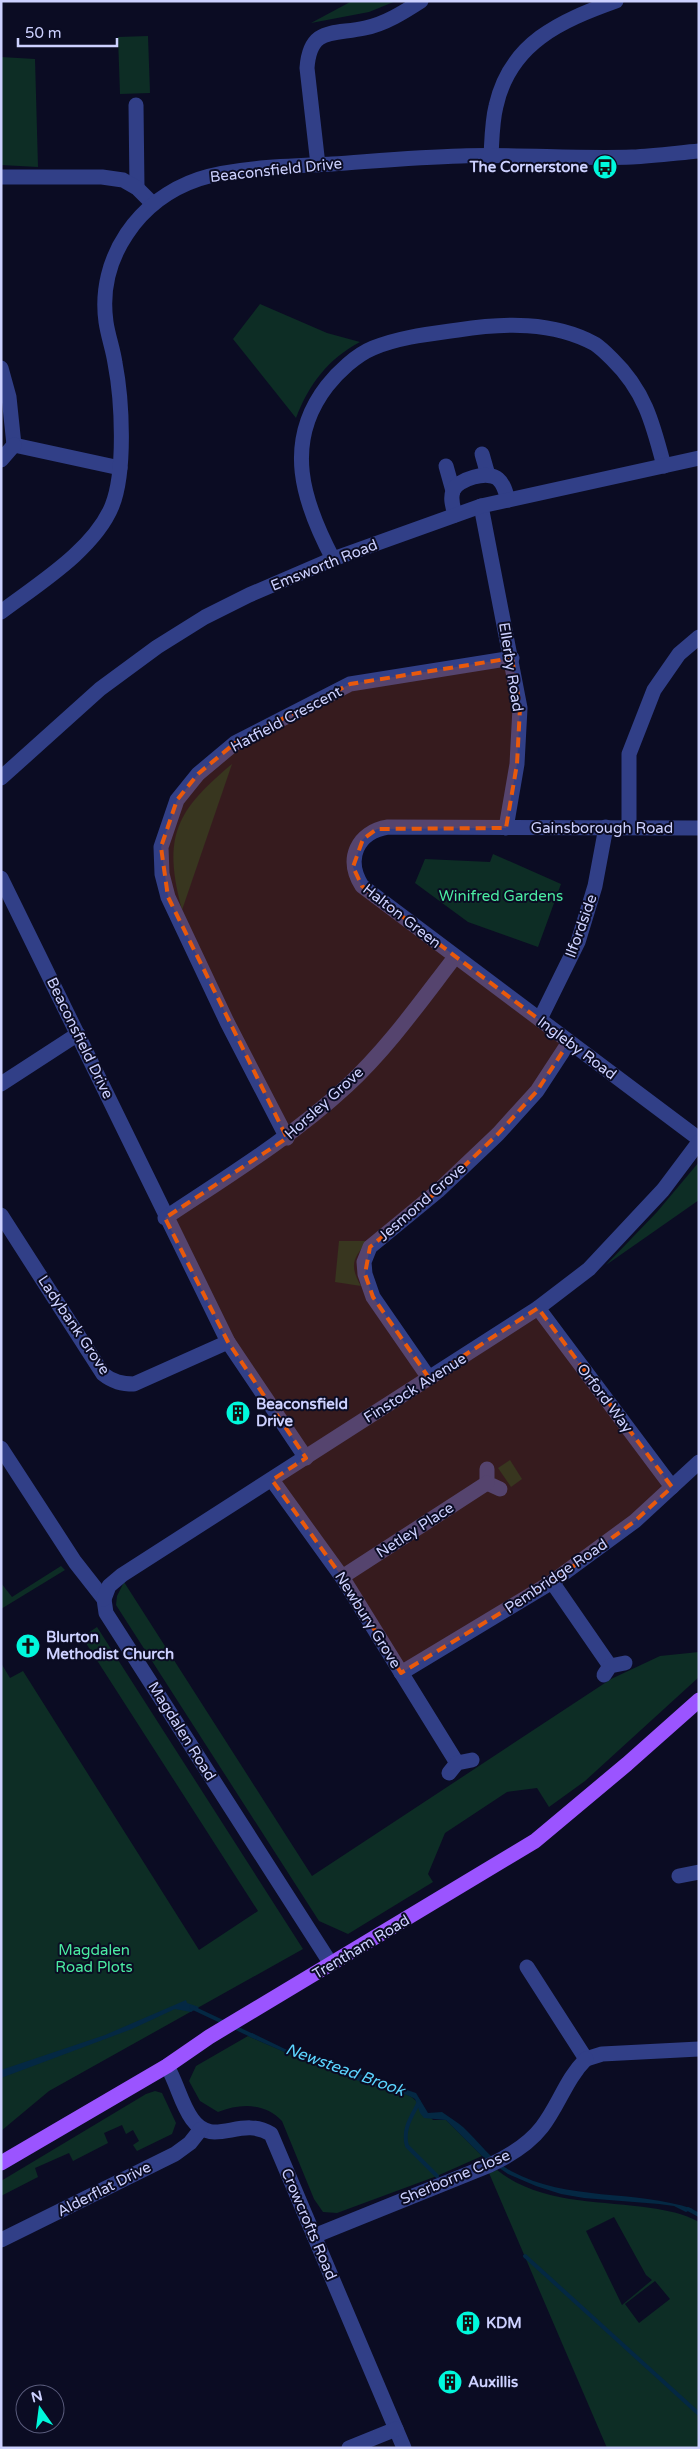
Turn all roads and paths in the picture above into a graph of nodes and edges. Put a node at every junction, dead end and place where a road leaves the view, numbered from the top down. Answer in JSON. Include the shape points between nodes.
{"nodes":[{"id":1,"x":421,"y":1,"type":"edge"},
{"id":2,"x":616,"y":1,"type":"edge"},
{"id":3,"x":136,"y":105,"type":"dead end"},
{"id":4,"x":699,"y":151,"type":"edge"},
{"id":5,"x":490,"y":156,"type":"junction"},
{"id":6,"x":318,"y":164,"type":"junction"},
{"id":7,"x":1,"y":177,"type":"edge"},
{"id":8,"x":137,"y":188,"type":"junction"},
{"id":9,"x":153,"y":204,"type":"junction"},
{"id":10,"x":1,"y":368,"type":"edge"},
{"id":11,"x":14,"y":445,"type":"junction"},
{"id":12,"x":482,"y":454,"type":"dead end"},
{"id":13,"x":699,"y":458,"type":"edge"},
{"id":14,"x":1,"y":460,"type":"edge"},
{"id":15,"x":446,"y":466,"type":"dead end"},
{"id":16,"x":664,"y":466,"type":"junction"},
{"id":17,"x":120,"y":468,"type":"junction"},
{"id":18,"x":488,"y":475,"type":"junction"},
{"id":19,"x":453,"y":491,"type":"junction"},
{"id":20,"x":508,"y":500,"type":"junction"},
{"id":21,"x":481,"y":506,"type":"junction"},
{"id":22,"x":455,"y":515,"type":"junction"},
{"id":23,"x":333,"y":559,"type":"junction"},
{"id":24,"x":1,"y":612,"type":"edge"},
{"id":25,"x":699,"y":637,"type":"edge"},
{"id":26,"x":512,"y":658,"type":"junction"},
{"id":27,"x":1,"y":778,"type":"edge"},
{"id":28,"x":606,"y":827,"type":"junction"},
{"id":29,"x":629,"y":827,"type":"junction"},
{"id":30,"x":506,"y":828,"type":"junction"},
{"id":31,"x":699,"y":828,"type":"edge"},
{"id":32,"x":1,"y":878,"type":"edge"},
{"id":33,"x":455,"y":957,"type":"junction"},
{"id":34,"x":540,"y":1019,"type":"junction"},
{"id":35,"x":78,"y":1034,"type":"junction"},
{"id":36,"x":569,"y":1042,"type":"junction"},
{"id":37,"x":1,"y":1084,"type":"edge"},
{"id":38,"x":287,"y":1138,"type":"junction"},
{"id":39,"x":699,"y":1141,"type":"edge"},
{"id":40,"x":1,"y":1215,"type":"edge"},
{"id":41,"x":165,"y":1218,"type":"junction"},
{"id":42,"x":538,"y":1308,"type":"junction"},
{"id":43,"x":228,"y":1342,"type":"junction"},
{"id":44,"x":429,"y":1378,"type":"junction"},
{"id":45,"x":1,"y":1448,"type":"edge"},
{"id":46,"x":306,"y":1458,"type":"junction"},
{"id":47,"x":699,"y":1462,"type":"edge"},
{"id":48,"x":272,"y":1480,"type":"junction"},
{"id":49,"x":491,"y":1481,"type":"dead end"},
{"id":50,"x":672,"y":1487,"type":"junction"},
{"id":51,"x":342,"y":1577,"type":"junction"},
{"id":52,"x":552,"y":1582,"type":"junction"},
{"id":53,"x":104,"y":1599,"type":"junction"},
{"id":54,"x":613,"y":1668,"type":"dead end"},
{"id":55,"x":401,"y":1673,"type":"junction"},
{"id":56,"x":699,"y":1700,"type":"edge"},
{"id":57,"x":459,"y":1765,"type":"dead end"},
{"id":58,"x":699,"y":1872,"type":"edge"},
{"id":59,"x":679,"y":1876,"type":"dead end"},
{"id":60,"x":331,"y":1964,"type":"junction"},
{"id":61,"x":527,"y":1967,"type":"dead end"},
{"id":62,"x":699,"y":2049,"type":"edge"},
{"id":63,"x":586,"y":2059,"type":"junction"},
{"id":64,"x":167,"y":2066,"type":"junction"},
{"id":65,"x":201,"y":2129,"type":"junction"},
{"id":66,"x":1,"y":2163,"type":"edge"},
{"id":67,"x":314,"y":2236,"type":"junction"},
{"id":68,"x":1,"y":2240,"type":"edge"},
{"id":69,"x":396,"y":2429,"type":"junction"},
{"id":70,"x":349,"y":2448,"type":"edge"},
{"id":71,"x":404,"y":2448,"type":"edge"}],
"edges":[{"from":1,"to":6,"type":"street","via":[[384,22],[325,34],[315,42],[308,54],[307,68]]},
{"from":2,"to":5,"type":"street","via":[[572,17],[547,32],[529,45],[515,62],[505,77],[495,107]]},
{"from":3,"to":8,"type":"street"},
{"from":4,"to":5,"type":"street","name":"Beaconsfield Drive","via":[[633,157]]},
{"from":5,"to":6,"type":"street","name":"Beaconsfield Drive"},
{"from":6,"to":9,"type":"street","name":"Beaconsfield Drive","via":[[202,178],[179,186]]},
{"from":7,"to":8,"type":"street","via":[[102,177],[123,180]]},
{"from":8,"to":9,"type":"street"},
{"from":9,"to":17,"type":"street","name":"Beaconsfield Drive","via":[[120,242],[106,291],[106,323],[116,363],[120,403]]},
{"from":10,"to":11,"type":"street"},
{"from":11,"to":14,"type":"street"},
{"from":11,"to":17,"type":"street"},
{"from":12,"to":18,"type":"street"},
{"from":13,"to":16,"type":"street","name":"Emsworth Road"},
{"from":15,"to":19,"type":"street"},
{"from":16,"to":20,"type":"street","name":"Emsworth Road"},
{"from":16,"to":23,"type":"street","via":[[648,409],[622,368],[596,344],[529,325],[488,325],[397,340],[371,349],[335,375],[321,393],[303,433],[300,450],[302,480],[317,529]]},
{"from":17,"to":24,"type":"street","name":"Beaconsfield Drive","via":[[112,505],[103,523],[63,566]]},
{"from":18,"to":19,"type":"street","via":[[459,483]]},
{"from":18,"to":20,"type":"street","via":[[497,477],[503,484]]},
{"from":19,"to":22,"type":"street","via":[[451,502]]},
{"from":20,"to":21,"type":"street","name":"Emsworth Road"},
{"from":21,"to":22,"type":"street","name":"Emsworth Road"},
{"from":21,"to":26,"type":"street","name":"Ellerby Road"},
{"from":22,"to":23,"type":"street","name":"Emsworth Road"},
{"from":23,"to":27,"type":"street","name":"Emsworth Road","via":[[205,617],[157,647],[100,689]]},
{"from":25,"to":29,"type":"street","via":[[679,654],[654,690],[630,754]]},
{"from":26,"to":30,"type":"street","name":"Ellerby Road","via":[[520,708],[517,764]]},
{"from":26,"to":38,"type":"street","name":"Hatfield Crescent","via":[[350,684],[235,743],[198,774],[176,800],[161,847],[162,874],[168,897]]},
{"from":28,"to":29,"type":"street","name":"Gainsborough Road"},
{"from":28,"to":30,"type":"street","name":"Gainsborough Road"},
{"from":28,"to":34,"type":"street","name":"Ilfordside","via":[[595,886],[578,942]]},
{"from":29,"to":31,"type":"street","name":"Gainsborough Road"},
{"from":30,"to":33,"type":"street","name":"Halton Green","via":[[377,829],[363,839],[354,857],[353,867],[362,886]]},
{"from":32,"to":35,"type":"street","name":"Beaconsfield Drive"},
{"from":33,"to":34,"type":"street","name":"Ingleby Road"},
{"from":33,"to":38,"type":"street","name":"Horsley Grove","via":[[400,1028],[348,1085]]},
{"from":34,"to":36,"type":"street","name":"Ingleby Road"},
{"from":35,"to":37,"type":"street"},
{"from":35,"to":41,"type":"street","name":"Beaconsfield Drive"},
{"from":36,"to":39,"type":"street","name":"Ingleby Road"},
{"from":36,"to":44,"type":"street","name":"Jesmond Grove","via":[[538,1090],[498,1134],[438,1191],[370,1247],[364,1262],[373,1297]]},
{"from":38,"to":41,"type":"street","name":"Horsley Grove"},
{"from":39,"to":42,"type":"street","name":"Finstock Avenue","via":[[664,1190],[589,1269]]},
{"from":40,"to":43,"type":"street","name":"Ladybank Grove","via":[[103,1374],[111,1380],[134,1384]]},
{"from":41,"to":43,"type":"street","name":"Beaconsfield Drive"},
{"from":42,"to":44,"type":"street","name":"Finstock Avenue"},
{"from":42,"to":50,"type":"street","name":"Orford Way"},
{"from":43,"to":46,"type":"street","name":"Beaconsfield Drive"},
{"from":44,"to":46,"type":"street","name":"Finstock Avenue"},
{"from":45,"to":53,"type":"street","name":"Magdalen Road","via":[[75,1562]]},
{"from":46,"to":48,"type":"street","name":"Finstock Avenue"},
{"from":47,"to":50,"type":"street","name":"Pembridge Road"},
{"from":48,"to":51,"type":"street","name":"Newbury Grove"},
{"from":48,"to":53,"type":"street","name":"Finstock Avenue","via":[[122,1574],[110,1586]]},
{"from":49,"to":51,"type":"street","name":"Netley Place"},
{"from":50,"to":52,"type":"street","name":"Pembridge Road","via":[[635,1521]]},
{"from":51,"to":55,"type":"street","name":"Newbury Grove"},
{"from":52,"to":54,"type":"street"},
{"from":52,"to":55,"type":"street","name":"Pembridge Road"},
{"from":53,"to":60,"type":"street","name":"Magdalen Road","via":[[106,1613]]},
{"from":55,"to":57,"type":"street","name":"Newbury Grove"},
{"from":56,"to":60,"type":"main road","name":"Trentham Road","via":[[535,1841]]},
{"from":58,"to":59,"type":"street"},
{"from":60,"to":64,"type":"main road","name":"Trentham Road"},
{"from":61,"to":63,"type":"street"},
{"from":62,"to":63,"type":"street","via":[[602,2054]]},
{"from":63,"to":67,"type":"street","name":"Sherborne Close","via":[[570,2078],[543,2126],[515,2152]]},
{"from":64,"to":65,"type":"street","via":[[191,2118]]},
{"from":64,"to":66,"type":"main road","name":"Trentham Road"},
{"from":65,"to":67,"type":"street","name":"Crowcrofts Road","via":[[223,2133],[252,2127],[271,2134]]},
{"from":65,"to":68,"type":"street","name":"Alderflat Drive","via":[[175,2154]]},
{"from":67,"to":69,"type":"street","name":"Crowcrofts Road"},
{"from":69,"to":70,"type":"street"},
{"from":69,"to":71,"type":"street","name":"Crowcrofts Road"}]}
